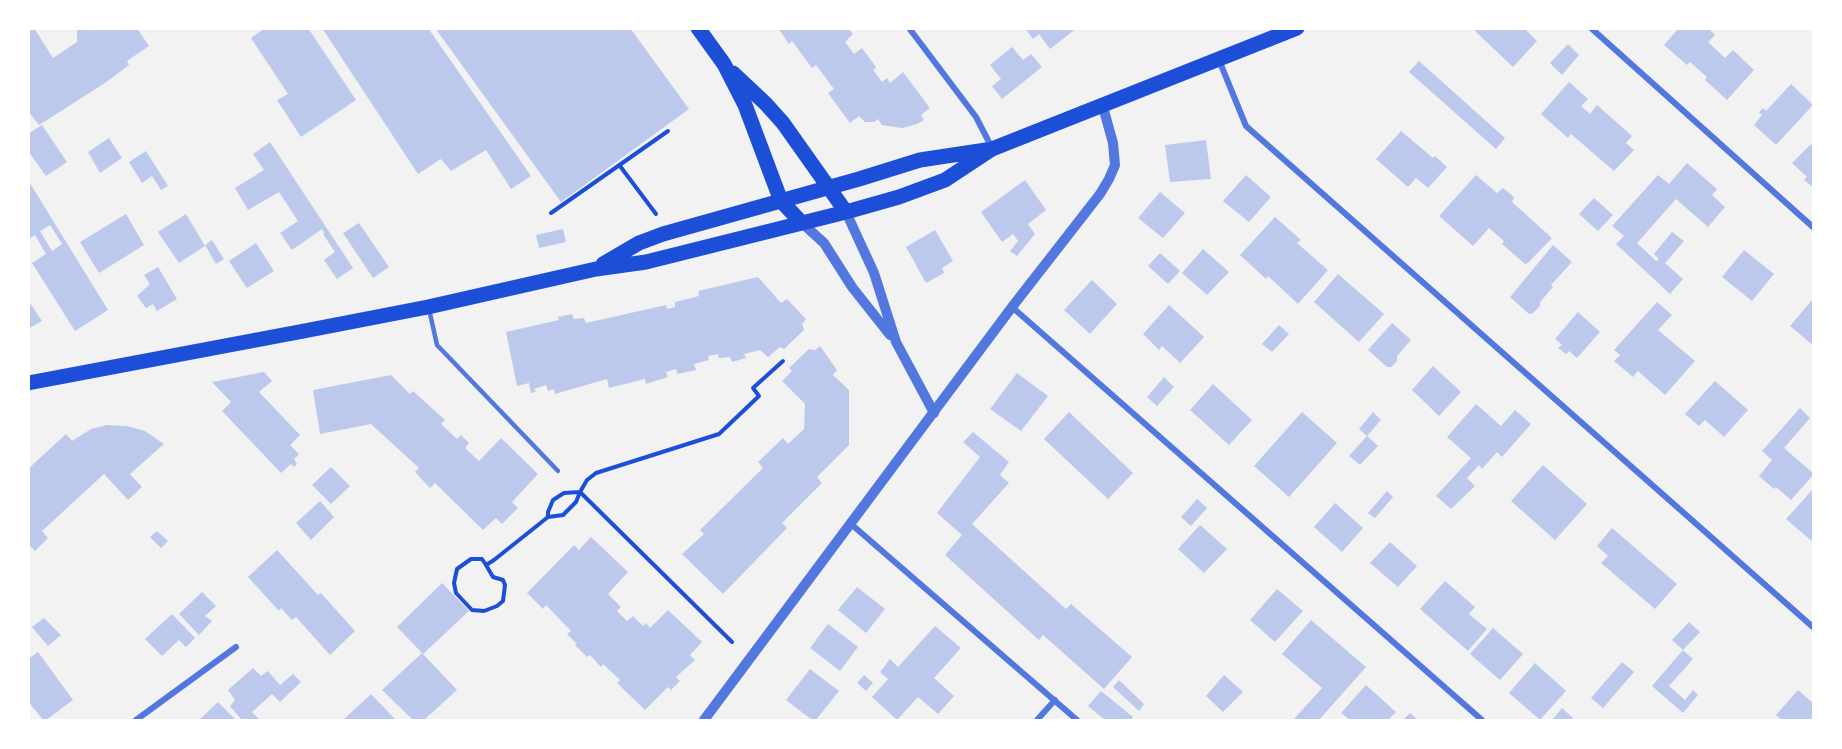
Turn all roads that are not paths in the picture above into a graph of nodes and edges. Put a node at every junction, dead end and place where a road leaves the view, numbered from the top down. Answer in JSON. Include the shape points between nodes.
{"nodes":[{"id":1,"x":698,"y":28,"type":"edge"},
{"id":2,"x":909,"y":28,"type":"edge"},
{"id":3,"x":1297,"y":28,"type":"edge"},
{"id":4,"x":1591,"y":28,"type":"edge"},
{"id":5,"x":1219,"y":60,"type":"junction"},
{"id":6,"x":724,"y":64,"type":"junction"},
{"id":7,"x":1103,"y":107,"type":"junction"},
{"id":8,"x":992,"y":149,"type":"junction"},
{"id":9,"x":829,"y":188,"type":"junction"},
{"id":10,"x":781,"y":201,"type":"junction"},
{"id":11,"x":846,"y":212,"type":"junction"},
{"id":12,"x":802,"y":223,"type":"junction"},
{"id":13,"x":1814,"y":228,"type":"edge"},
{"id":14,"x":596,"y":269,"type":"junction"},
{"id":15,"x":428,"y":306,"type":"junction"},
{"id":16,"x":1012,"y":307,"type":"junction"},
{"id":17,"x":896,"y":342,"type":"junction"},
{"id":18,"x":28,"y":382,"type":"edge"},
{"id":19,"x":934,"y":413,"type":"junction"},
{"id":20,"x":558,"y":471,"type":"dead end"},
{"id":21,"x":851,"y":524,"type":"junction"},
{"id":22,"x":1814,"y":628,"type":"edge"},
{"id":23,"x":236,"y":647,"type":"dead end"},
{"id":24,"x":1055,"y":700,"type":"junction"},
{"id":25,"x":136,"y":720,"type":"edge"},
{"id":26,"x":704,"y":720,"type":"edge"},
{"id":27,"x":1037,"y":720,"type":"edge"},
{"id":28,"x":1077,"y":720,"type":"edge"},
{"id":29,"x":1482,"y":720,"type":"edge"}],
"edges":[{"from":1,"to":6,"type":"main road"},
{"from":2,"to":8,"type":"street","via":[[976,117]]},
{"from":3,"to":5,"type":"main road"},
{"from":4,"to":13,"type":"street"},
{"from":5,"to":7,"type":"main road"},
{"from":5,"to":22,"type":"street","via":[[1246,126]]},
{"from":6,"to":9,"type":"main road","via":[[783,123]]},
{"from":6,"to":10,"type":"main road","via":[[746,105]]},
{"from":7,"to":8,"type":"main road"},
{"from":7,"to":16,"type":"street","via":[[1114,156],[1109,179]]},
{"from":8,"to":9,"type":"main road","via":[[920,160]]},
{"from":8,"to":11,"type":"main road","via":[[945,180]]},
{"from":9,"to":10,"type":"main road"},
{"from":9,"to":11,"type":"main road"},
{"from":10,"to":12,"type":"main road"},
{"from":10,"to":14,"type":"main road","via":[[663,234],[639,243]]},
{"from":11,"to":12,"type":"main road"},
{"from":11,"to":17,"type":"street","via":[[874,273]]},
{"from":12,"to":14,"type":"main road","via":[[646,262]]},
{"from":12,"to":17,"type":"street","via":[[824,243],[852,287]]},
{"from":14,"to":15,"type":"main road"},
{"from":15,"to":18,"type":"main road"},
{"from":15,"to":20,"type":"lane","via":[[437,345]]},
{"from":16,"to":19,"type":"street"},
{"from":16,"to":29,"type":"street"},
{"from":17,"to":19,"type":"street"},
{"from":19,"to":21,"type":"street"},
{"from":21,"to":24,"type":"street"},
{"from":21,"to":26,"type":"street"},
{"from":23,"to":25,"type":"street"},
{"from":24,"to":27,"type":"street"},
{"from":24,"to":28,"type":"street"}]}
